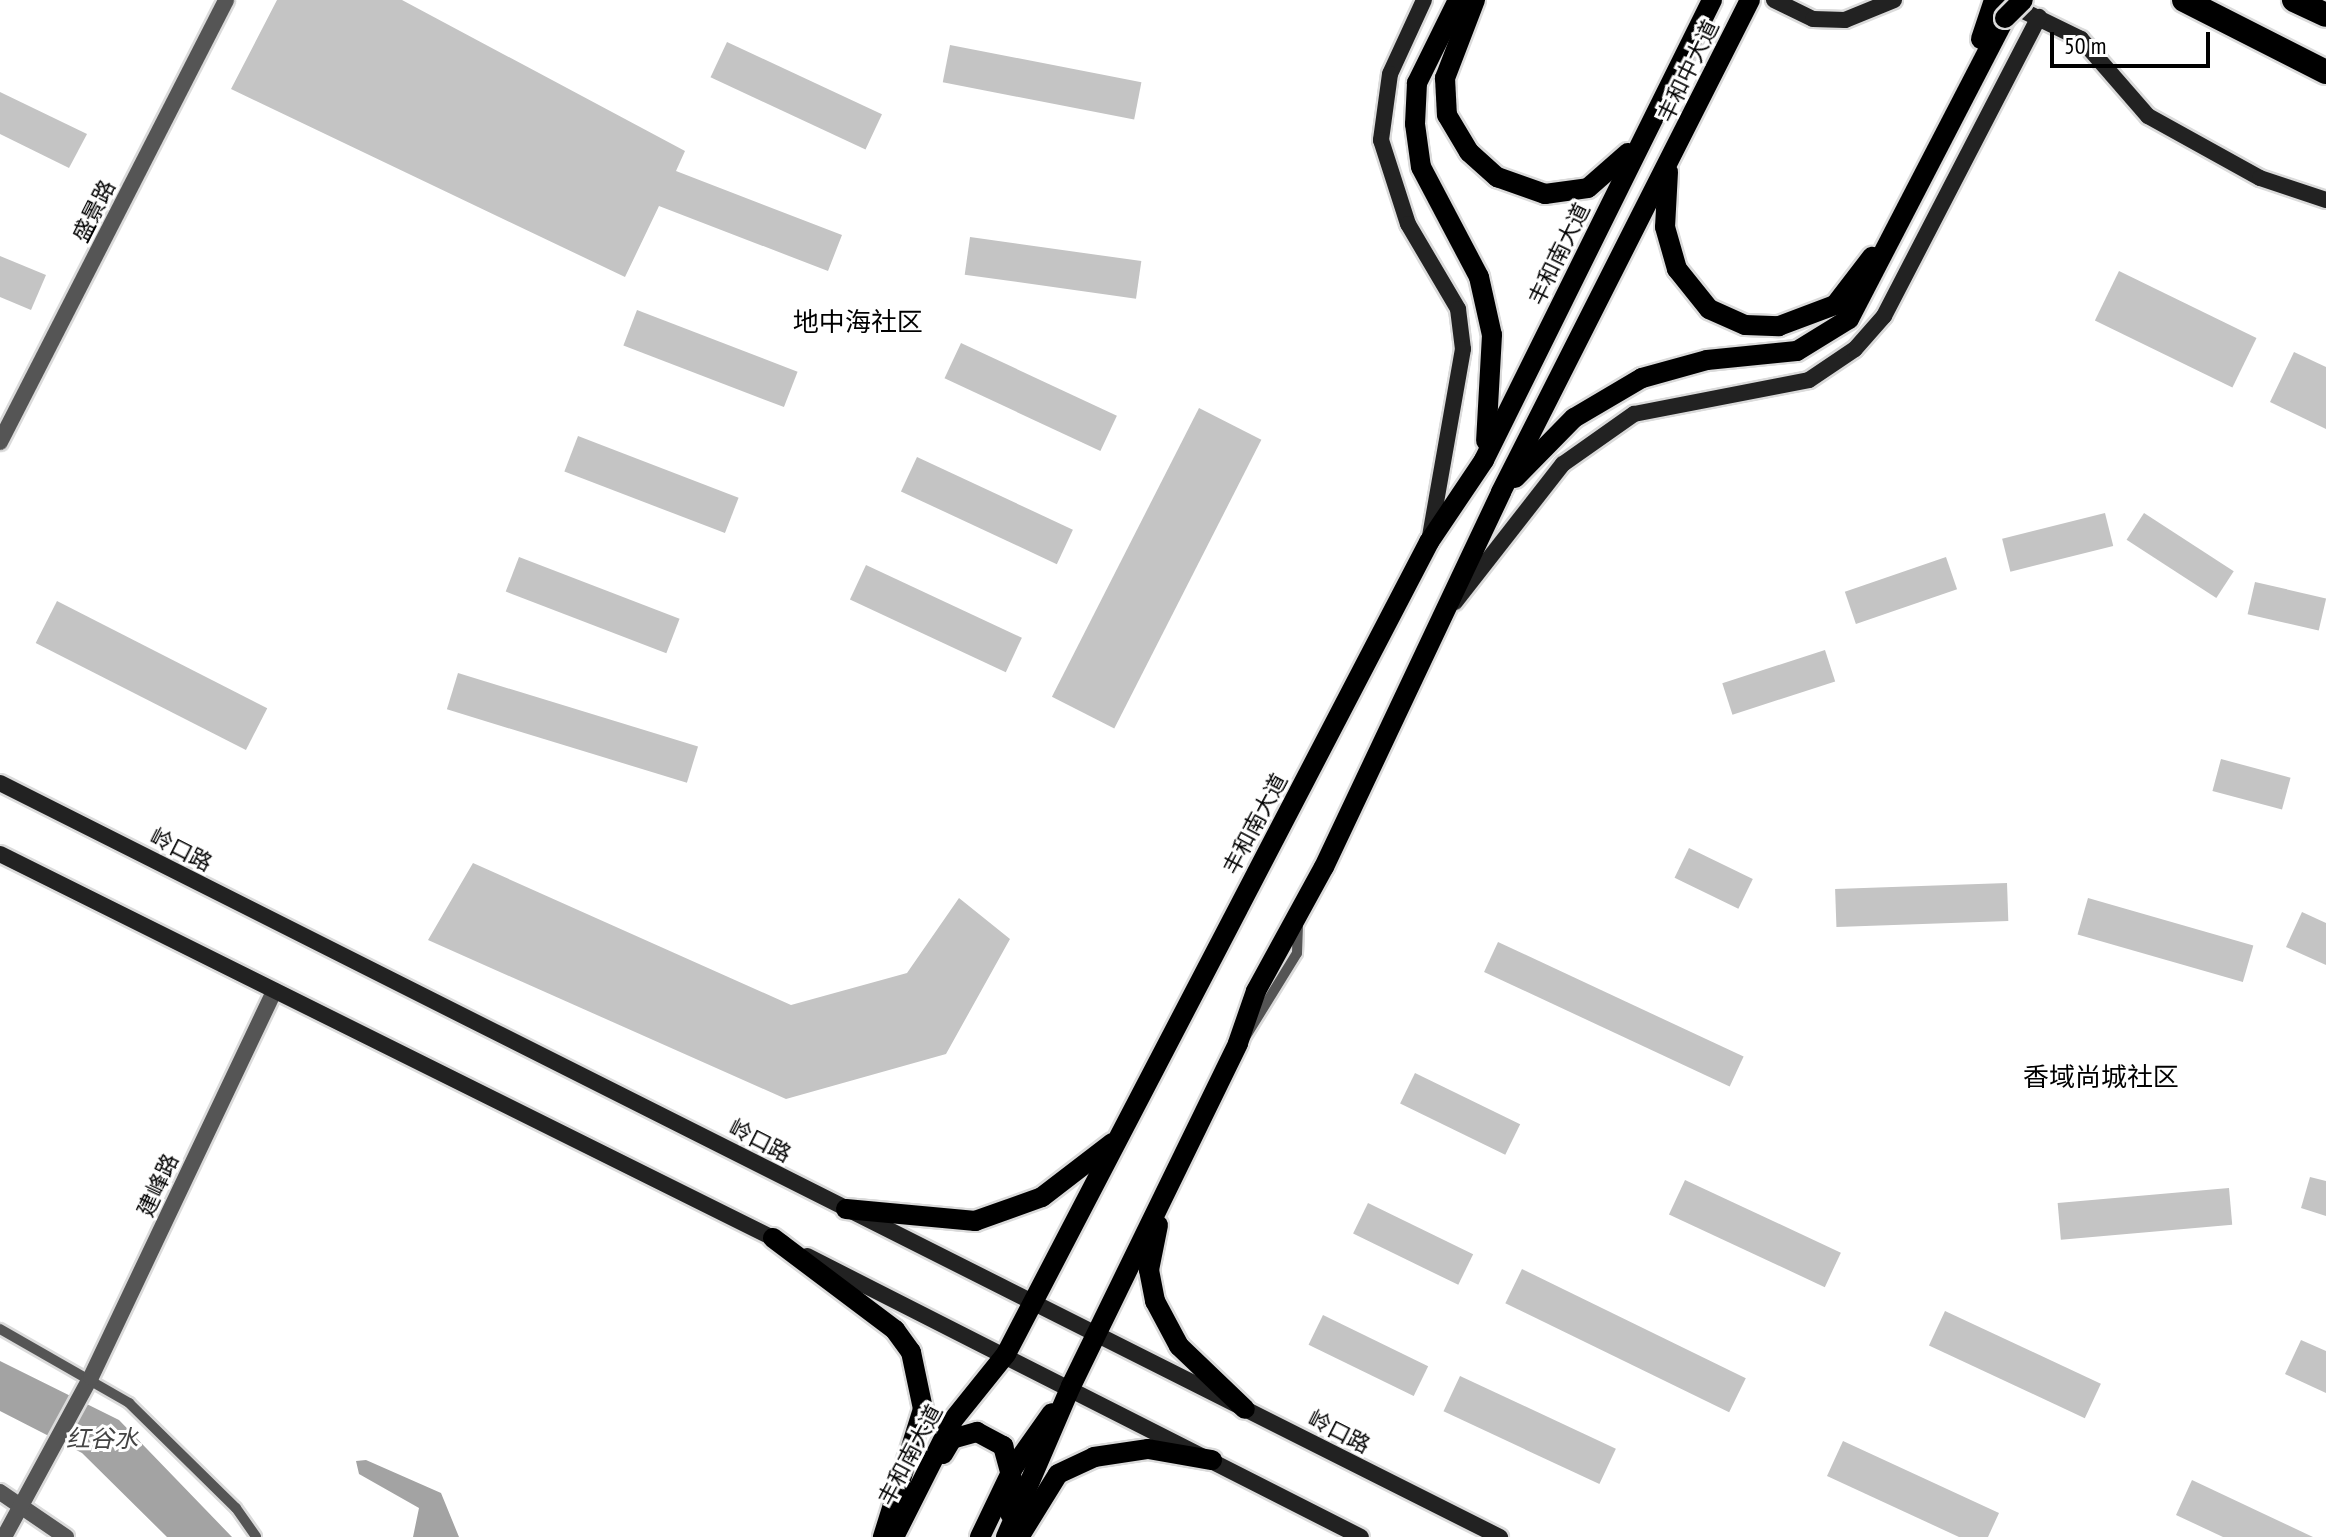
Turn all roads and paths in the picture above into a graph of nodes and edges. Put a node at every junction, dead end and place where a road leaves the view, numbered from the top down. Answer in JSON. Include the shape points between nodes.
{"nodes":[{"id":1,"x":226,"y":0,"type":"edge"},
{"id":2,"x":1424,"y":0,"type":"edge"},
{"id":3,"x":1458,"y":0,"type":"edge"},
{"id":4,"x":1475,"y":0,"type":"edge"},
{"id":5,"x":1712,"y":0,"type":"edge"},
{"id":6,"x":1750,"y":0,"type":"edge"},
{"id":7,"x":1894,"y":0,"type":"edge"},
{"id":8,"x":2023,"y":0,"type":"edge"},
{"id":9,"x":2184,"y":0,"type":"edge"},
{"id":10,"x":2294,"y":0,"type":"edge"},
{"id":11,"x":1776,"y":1,"type":"edge"},
{"id":12,"x":1998,"y":9,"type":"edge"},
{"id":13,"x":2326,"y":15,"type":"edge"},
{"id":14,"x":2039,"y":17,"type":"junction"},
{"id":15,"x":2326,"y":72,"type":"edge"},
{"id":16,"x":1648,"y":128,"type":"junction"},
{"id":17,"x":1669,"y":164,"type":"junction"},
{"id":18,"x":2326,"y":200,"type":"edge"},
{"id":19,"x":0,"y":442,"type":"edge"},
{"id":20,"x":1484,"y":460,"type":"junction"},
{"id":21,"x":1501,"y":492,"type":"junction"},
{"id":22,"x":1429,"y":542,"type":"junction"},
{"id":23,"x":1450,"y":609,"type":"junction"},
{"id":24,"x":0,"y":783,"type":"edge"},
{"id":25,"x":0,"y":854,"type":"edge"},
{"id":26,"x":274,"y":991,"type":"junction"},
{"id":27,"x":1118,"y":1138,"type":"junction"},
{"id":28,"x":1164,"y":1196,"type":"junction"},
{"id":29,"x":846,"y":1209,"type":"junction"},
{"id":30,"x":773,"y":1238,"type":"junction"},
{"id":31,"x":1032,"y":1303,"type":"junction"},
{"id":32,"x":0,"y":1329,"type":"edge"},
{"id":33,"x":1097,"y":1335,"type":"junction"},
{"id":34,"x":1006,"y":1354,"type":"junction"},
{"id":35,"x":91,"y":1377,"type":"junction"},
{"id":36,"x":1071,"y":1386,"type":"junction"},
{"id":37,"x":1245,"y":1409,"type":"junction"},
{"id":38,"x":1212,"y":1460,"type":"junction"},
{"id":39,"x":1013,"y":1468,"type":"junction"},
{"id":40,"x":0,"y":1492,"type":"edge"},
{"id":41,"x":914,"y":1497,"type":"junction"},
{"id":42,"x":21,"y":1503,"type":"junction"},
{"id":43,"x":4,"y":1537,"type":"edge"},
{"id":44,"x":66,"y":1537,"type":"edge"},
{"id":45,"x":256,"y":1537,"type":"edge"},
{"id":46,"x":883,"y":1537,"type":"edge"},
{"id":47,"x":894,"y":1537,"type":"edge"},
{"id":48,"x":980,"y":1537,"type":"edge"},
{"id":49,"x":1006,"y":1537,"type":"edge"},
{"id":50,"x":1019,"y":1537,"type":"edge"},
{"id":51,"x":1361,"y":1537,"type":"edge"},
{"id":52,"x":1500,"y":1537,"type":"edge"}],
"edges":[{"from":1,"to":19,"type":"street","name":"盛景路"},
{"from":2,"to":22,"type":"street","via":[[1390,74],[1381,140],[1408,224],[1458,309],[1463,349]]},
{"from":3,"to":20,"type":"main road","via":[[1417,83],[1415,124],[1421,167],[1479,277],[1492,335]]},
{"from":4,"to":16,"type":"main road","via":[[1447,68],[1447,115],[1469,152],[1497,177],[1545,194],[1588,188],[1616,170]]},
{"from":5,"to":16,"type":"main road","name":"丰和中大道"},
{"from":6,"to":17,"type":"main road","name":"丰和中大道"},
{"from":7,"to":11,"type":"street","via":[[1845,20],[1813,19]]},
{"from":8,"to":12,"type":"main road","bridge":true},
{"from":9,"to":15,"type":"highway"},
{"from":10,"to":13,"type":"highway"},
{"from":12,"to":14,"type":"street"},
{"from":12,"to":17,"type":"main road","via":[[1868,264],[1835,305],[1813,317],[1745,325],[1709,309],[1673,255],[1665,227]]},
{"from":12,"to":21,"type":"main road","via":[[1849,319],[1797,351],[1707,360],[1642,378],[1574,418]]},
{"from":14,"to":18,"type":"street","via":[[2081,39],[2148,116],[2260,178]]},
{"from":14,"to":23,"type":"street","via":[[1884,316],[1855,349],[1809,380],[1634,414],[1563,464]]},
{"from":16,"to":20,"type":"main road","name":"丰和南大道"},
{"from":17,"to":21,"type":"main road"},
{"from":20,"to":22,"type":"main road","name":"丰和南大道"},
{"from":21,"to":23,"type":"main road"},
{"from":22,"to":27,"type":"main road","name":"丰和南大道"},
{"from":23,"to":28,"type":"main road","via":[[1256,991],[1238,1043]]},
{"from":24,"to":29,"type":"street","name":"岭口路"},
{"from":25,"to":26,"type":"street"},
{"from":26,"to":30,"type":"street"},
{"from":26,"to":35,"type":"street","name":"建峰路"},
{"from":27,"to":29,"type":"main road","via":[[1042,1197],[975,1221]]},
{"from":27,"to":31,"type":"main road","name":"丰和南大道"},
{"from":28,"to":33,"type":"main road"},
{"from":28,"to":37,"type":"main road","via":[[1149,1270],[1155,1301],[1179,1346]]},
{"from":29,"to":31,"type":"street","name":"岭口路"},
{"from":30,"to":34,"type":"street"},
{"from":30,"to":46,"type":"main road","via":[[895,1330],[911,1352],[923,1409]]},
{"from":31,"to":33,"type":"street","name":"岭口路"},
{"from":31,"to":34,"type":"main road","name":"丰和南大道"},
{"from":32,"to":35,"type":"lane"},
{"from":33,"to":36,"type":"main road"},
{"from":33,"to":37,"type":"street","name":"岭口路"},
{"from":34,"to":36,"type":"street"},
{"from":34,"to":41,"type":"main road","name":"丰和南大道","via":[[953,1420]]},
{"from":35,"to":42,"type":"street","name":"建峰路"},
{"from":35,"to":45,"type":"lane","via":[[129,1403],[236,1508]]},
{"from":36,"to":38,"type":"street"},
{"from":36,"to":39,"type":"main road"},
{"from":36,"to":49,"type":"main road"},
{"from":37,"to":52,"type":"street","name":"岭口路"},
{"from":38,"to":50,"type":"main road","via":[[1148,1449],[1094,1457],[1058,1474]]},
{"from":38,"to":51,"type":"street"},
{"from":39,"to":41,"type":"main road","via":[[1003,1446],[977,1432],[952,1439]]},
{"from":39,"to":48,"type":"main road"},
{"from":39,"to":49,"type":"main road"},
{"from":40,"to":42,"type":"street"},
{"from":41,"to":47,"type":"main road","name":"丰和南大道"},
{"from":42,"to":43,"type":"street"},
{"from":42,"to":44,"type":"street"}]}
